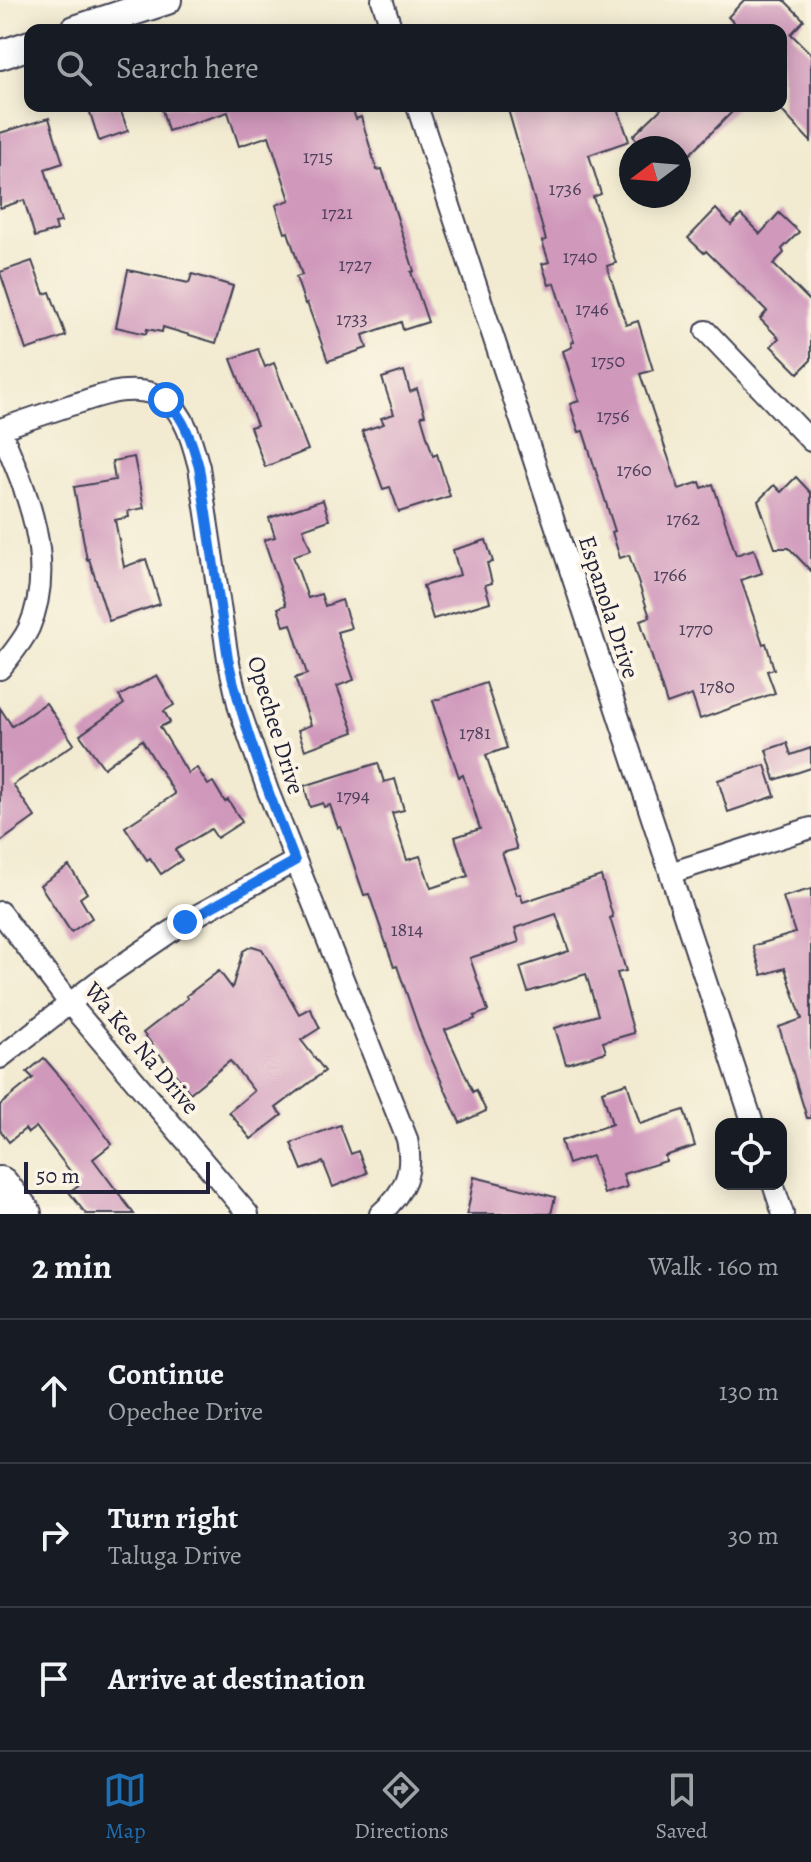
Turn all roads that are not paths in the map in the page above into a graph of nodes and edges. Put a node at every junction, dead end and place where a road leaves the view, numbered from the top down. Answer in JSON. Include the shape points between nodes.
{"nodes":[{"id":1,"x":167,"y":0,"type":"edge"},
{"id":2,"x":382,"y":0,"type":"edge"},
{"id":3,"x":93,"y":24,"type":"edge"},
{"id":4,"x":390,"y":24,"type":"edge"},
{"id":5,"x":24,"y":47,"type":"edge"},
{"id":6,"x":0,"y":55,"type":"edge"},
{"id":7,"x":419,"y":112,"type":"edge"},
{"id":8,"x":706,"y":331,"type":"dead end"},
{"id":9,"x":0,"y":429,"type":"edge"},
{"id":10,"x":811,"y":441,"type":"edge"},
{"id":11,"x":0,"y":669,"type":"edge"},
{"id":12,"x":811,"y":828,"type":"edge"},
{"id":13,"x":295,"y":861,"type":"junction"},
{"id":14,"x":670,"y":873,"type":"junction"},
{"id":15,"x":0,"y":912,"type":"edge"},
{"id":16,"x":69,"y":1003,"type":"junction"},
{"id":17,"x":0,"y":1058,"type":"edge"},
{"id":18,"x":751,"y":1118,"type":"edge"},
{"id":19,"x":0,"y":1185,"type":"edge"},
{"id":20,"x":775,"y":1190,"type":"edge"},
{"id":21,"x":23,"y":1214,"type":"edge"},
{"id":22,"x":248,"y":1214,"type":"edge"},
{"id":23,"x":380,"y":1214,"type":"edge"},
{"id":24,"x":783,"y":1214,"type":"edge"}],
"edges":[{"from":1,"to":3,"type":"main road"},
{"from":2,"to":4,"type":"street"},
{"from":5,"to":6,"type":"main road"},
{"from":7,"to":14,"type":"street","name":"Espanola Drive"},
{"from":8,"to":10,"type":"street"},
{"from":9,"to":11,"type":"street","via":[[29,503],[40,573],[28,628]]},
{"from":9,"to":13,"type":"street","name":"Opechee Drive","via":[[123,391],[156,395],[176,410],[199,467],[234,687]]},
{"from":12,"to":14,"type":"street"},
{"from":13,"to":16,"type":"street","via":[[185,922]]},
{"from":13,"to":23,"type":"street","name":"Opechee Drive","via":[[407,1139],[408,1177]]},
{"from":14,"to":18,"type":"street","name":"Espanola Drive"},
{"from":15,"to":16,"type":"street","name":"Wa Kee Na Drive"},
{"from":16,"to":17,"type":"street"},
{"from":16,"to":22,"type":"street","name":"Wa Kee Na Drive"},
{"from":19,"to":21,"type":"highway"},
{"from":20,"to":24,"type":"street"}]}
